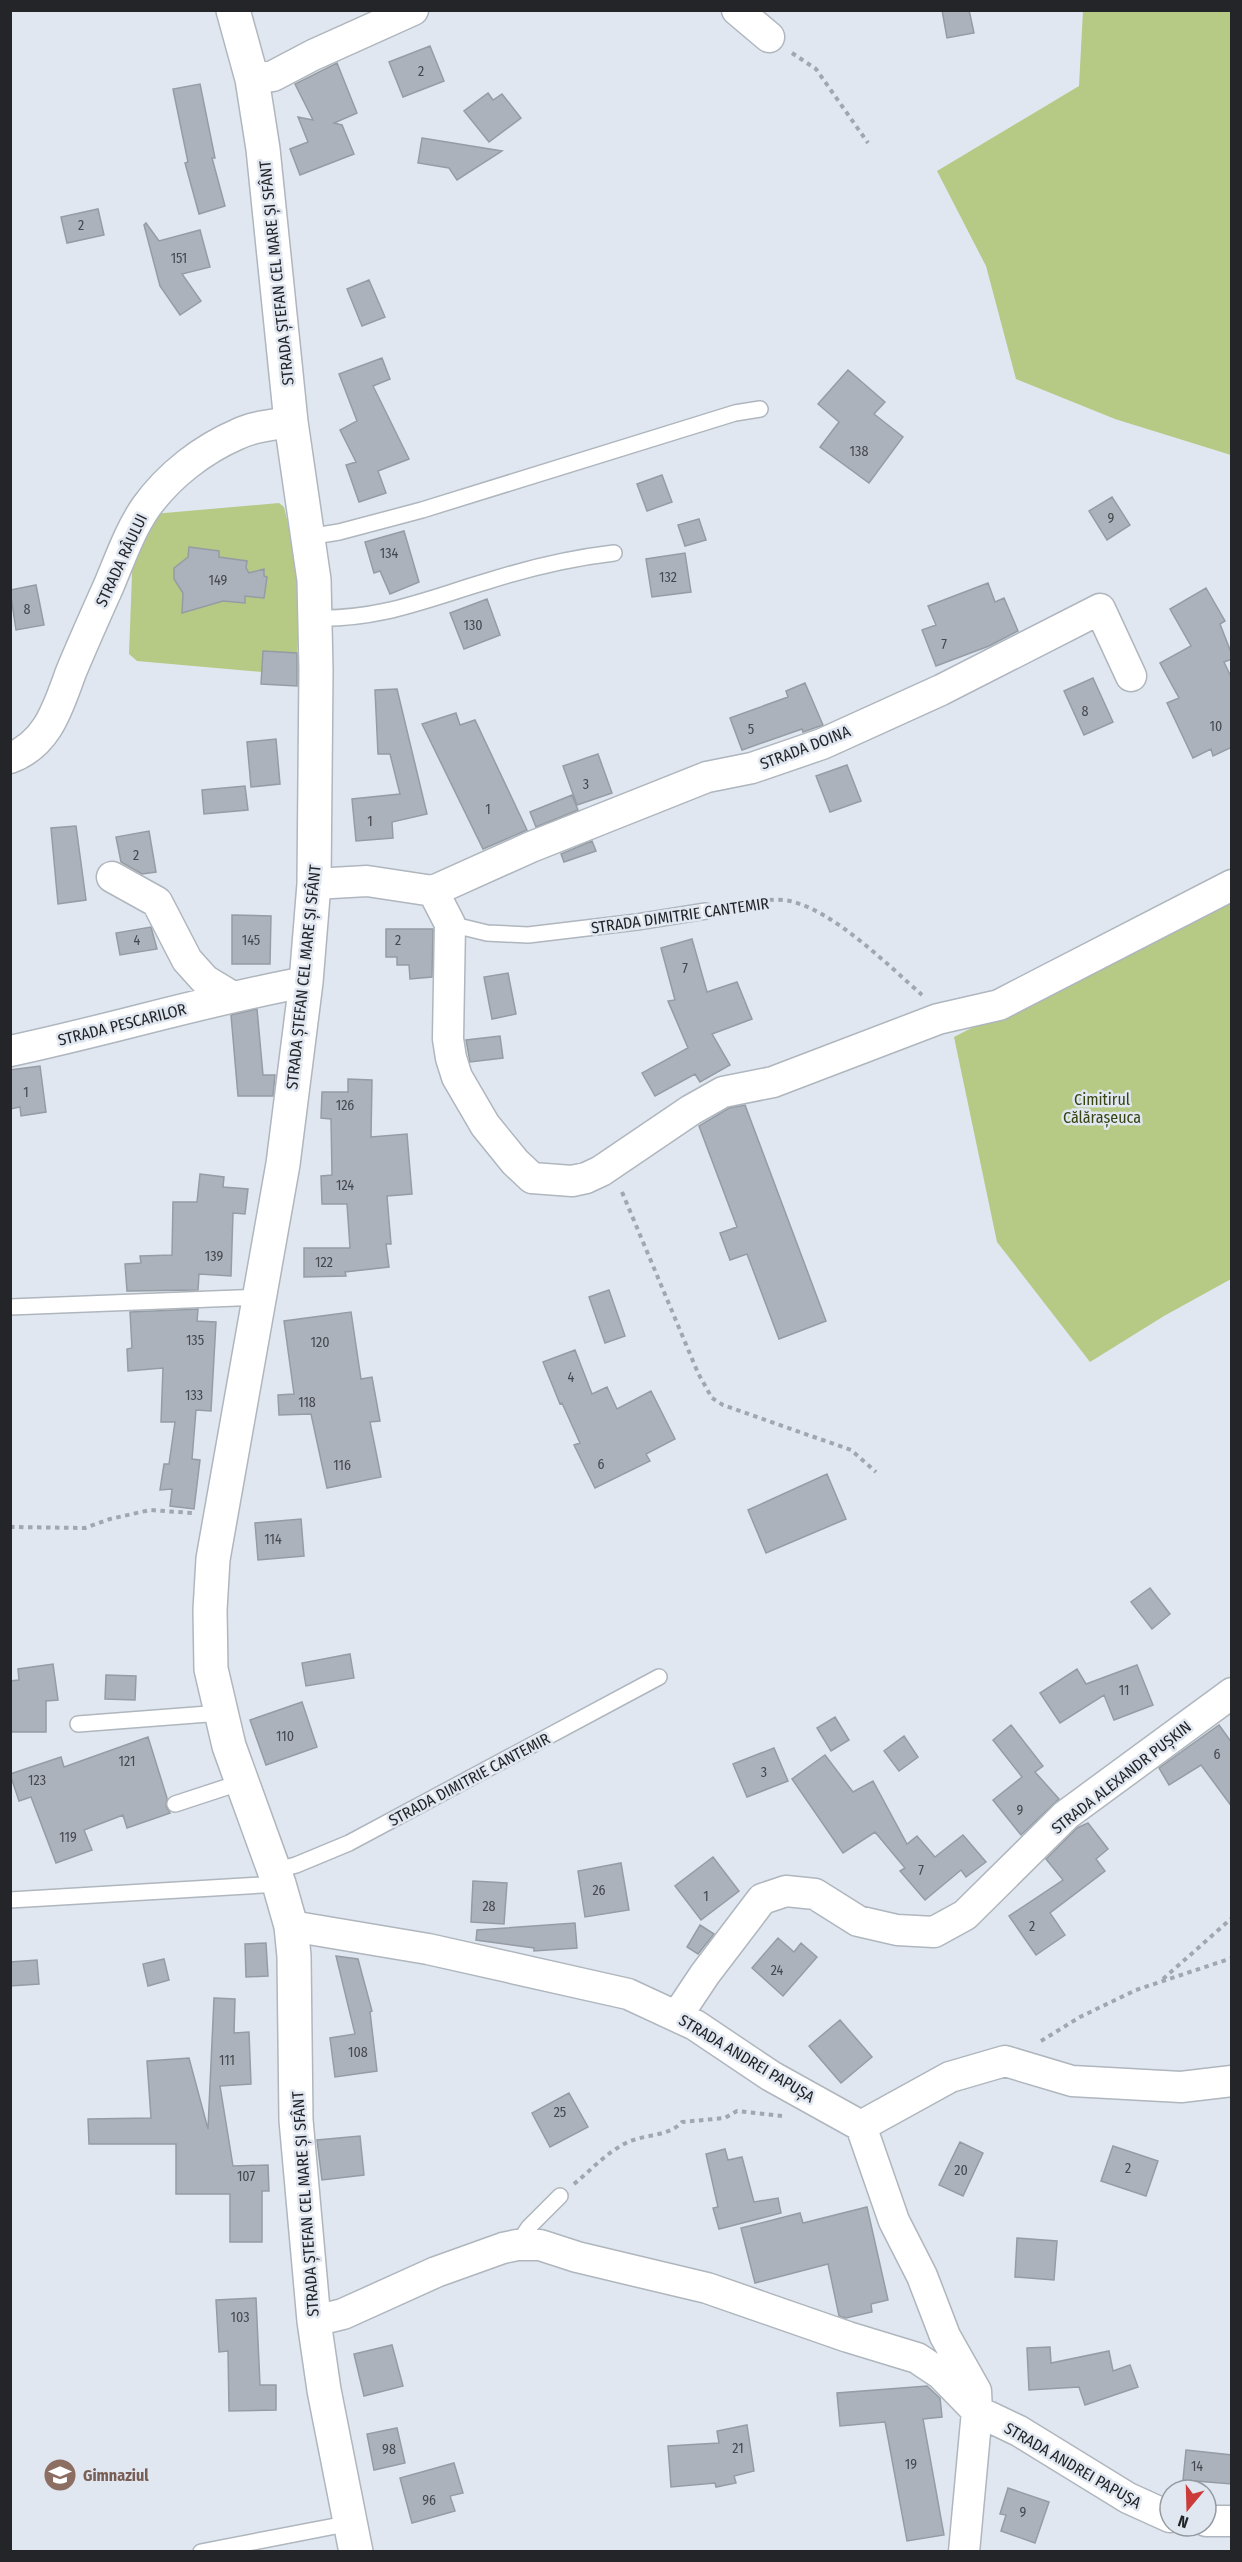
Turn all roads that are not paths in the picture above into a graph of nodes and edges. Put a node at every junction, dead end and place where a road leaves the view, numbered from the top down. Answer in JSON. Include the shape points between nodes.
{"nodes":[{"id":1,"x":233,"y":10,"type":"edge"},
{"id":2,"x":413,"y":10,"type":"edge"},
{"id":3,"x":737,"y":10,"type":"edge"},
{"id":4,"x":769,"y":37,"type":"road end"},
{"id":5,"x":252,"y":79,"type":"junction"},
{"id":6,"x":760,"y":409,"type":"dead end"},
{"id":7,"x":291,"y":422,"type":"junction"},
{"id":8,"x":308,"y":537,"type":"junction"},
{"id":9,"x":614,"y":552,"type":"dead end"},
{"id":10,"x":315,"y":618,"type":"junction"},
{"id":11,"x":1131,"y":676,"type":"dead end"},
{"id":12,"x":10,"y":758,"type":"edge"},
{"id":13,"x":112,"y":877,"type":"dead end"},
{"id":14,"x":314,"y":884,"type":"junction"},
{"id":15,"x":1232,"y":885,"type":"edge"},
{"id":16,"x":433,"y":891,"type":"junction"},
{"id":17,"x":706,"y":911,"type":"road end"},
{"id":18,"x":450,"y":924,"type":"junction"},
{"id":19,"x":306,"y":982,"type":"junction"},
{"id":20,"x":233,"y":997,"type":"junction"},
{"id":21,"x":10,"y":1051,"type":"edge"},
{"id":22,"x":261,"y":1297,"type":"junction"},
{"id":23,"x":10,"y":1307,"type":"edge"},
{"id":24,"x":659,"y":1677,"type":"dead end"},
{"id":25,"x":1232,"y":1693,"type":"edge"},
{"id":26,"x":221,"y":1713,"type":"junction"},
{"id":27,"x":78,"y":1725,"type":"dead end"},
{"id":28,"x":242,"y":1782,"type":"junction"},
{"id":29,"x":175,"y":1804,"type":"dead end"},
{"id":30,"x":277,"y":1877,"type":"junction"},
{"id":31,"x":10,"y":1900,"type":"edge"},
{"id":32,"x":291,"y":1926,"type":"junction"},
{"id":33,"x":677,"y":2016,"type":"junction"},
{"id":34,"x":1232,"y":2081,"type":"edge"},
{"id":35,"x":861,"y":2126,"type":"junction"},
{"id":36,"x":560,"y":2196,"type":"road end"},
{"id":37,"x":517,"y":2245,"type":"junction"},
{"id":38,"x":314,"y":2321,"type":"junction"},
{"id":39,"x":977,"y":2411,"type":"junction"},
{"id":40,"x":1158,"y":2512,"type":"edge"},
{"id":41,"x":354,"y":2537,"type":"edge"},
{"id":42,"x":201,"y":2552,"type":"edge"},
{"id":43,"x":964,"y":2552,"type":"edge"}],
"edges":[{"from":1,"to":5,"type":"main road","name":"STRADA ȘTEFAN CEL MARE ȘI SFÂNT"},
{"from":2,"to":5,"type":"street","via":[[273,76]]},
{"from":3,"to":4,"type":"street"},
{"from":5,"to":7,"type":"main road","name":"STRADA ȘTEFAN CEL MARE ȘI SFÂNT","via":[[263,149]]},
{"from":6,"to":8,"type":"lane","via":[[735,412],[422,510]]},
{"from":7,"to":8,"type":"main road","name":"STRADA ȘTEFAN CEL MARE ȘI SFÂNT"},
{"from":7,"to":12,"type":"street","name":"STRADA RÂULUI","via":[[239,433],[189,462],[146,507],[78,654],[54,717],[43,736]]},
{"from":8,"to":10,"type":"main road","name":"STRADA ȘTEFAN CEL MARE ȘI SFÂNT"},
{"from":9,"to":10,"type":"lane","via":[[500,577],[406,608],[345,619]]},
{"from":10,"to":14,"type":"main road","name":"STRADA ȘTEFAN CEL MARE ȘI SFÂNT"},
{"from":11,"to":16,"type":"street","name":"STRADA DOINA","via":[[1100,609],[941,690],[822,744],[752,768],[707,777]]},
{"from":13,"to":20,"type":"street","via":[[158,902],[187,960],[205,980]]},
{"from":14,"to":16,"type":"street","via":[[367,881]]},
{"from":14,"to":19,"type":"main road","name":"STRADA ȘTEFAN CEL MARE ȘI SFÂNT"},
{"from":15,"to":18,"type":"street","via":[[999,1005],[938,1019],[773,1082],[723,1092],[601,1171],[572,1181],[532,1178],[514,1162],[485,1125],[457,1077],[448,1039]]},
{"from":16,"to":18,"type":"street"},
{"from":17,"to":18,"type":"lane","name":"STRADA DIMITRIE CANTEMIR","via":[[528,934],[487,933]]},
{"from":19,"to":20,"type":"street","name":"STRADA PESCARILOR"},
{"from":19,"to":22,"type":"main road","name":"STRADA ȘTEFAN CEL MARE ȘI SFÂNT"},
{"from":20,"to":21,"type":"street","name":"STRADA PESCARILOR"},
{"from":22,"to":23,"type":"lane"},
{"from":22,"to":26,"type":"main road","name":"STRADA ȘTEFAN CEL MARE ȘI SFÂNT","via":[[213,1559],[211,1669]]},
{"from":24,"to":30,"type":"lane","name":"STRADA DIMITRIE CANTEMIR","via":[[349,1843]]},
{"from":25,"to":33,"type":"street","name":"STRADA ALEXANDR PUȘKIN","via":[[1066,1815],[964,1915],[934,1932],[897,1930],[858,1921],[815,1894],[786,1891],[762,1899]]},
{"from":26,"to":27,"type":"lane"},
{"from":26,"to":28,"type":"main road","name":"STRADA ȘTEFAN CEL MARE ȘI SFÂNT"},
{"from":28,"to":29,"type":"lane"},
{"from":28,"to":30,"type":"main road","name":"STRADA ȘTEFAN CEL MARE ȘI SFÂNT"},
{"from":30,"to":31,"type":"lane"},
{"from":30,"to":32,"type":"main road","name":"STRADA ȘTEFAN CEL MARE ȘI SFÂNT"},
{"from":32,"to":33,"type":"street","name":"STRADA ANDREI PAPUȘA","via":[[428,1949],[628,1994]]},
{"from":32,"to":38,"type":"main road","name":"STRADA ȘTEFAN CEL MARE ȘI SFÂNT","via":[[296,2120]]},
{"from":33,"to":35,"type":"street","name":"STRADA ANDREI PAPUȘA","via":[[771,2076]]},
{"from":34,"to":35,"type":"street","via":[[1181,2087],[1072,2081],[1005,2061],[950,2077]]},
{"from":35,"to":39,"type":"street","via":[[894,2221],[922,2276],[945,2336],[976,2391]]},
{"from":36,"to":37,"type":"lane"},
{"from":37,"to":38,"type":"street","name":"STRADA ANDREI PAPUȘA","via":[[436,2272],[343,2314]]},
{"from":37,"to":39,"type":"street","name":"STRADA ANDREI PAPUȘA","via":[[540,2245],[707,2288],[917,2358],[936,2369]]},
{"from":38,"to":41,"type":"main road","name":"STRADA ȘTEFAN CEL MARE ȘI SFÂNT"},
{"from":39,"to":40,"type":"street","name":"STRADA ANDREI PAPUȘA"},
{"from":39,"to":43,"type":"street"},
{"from":41,"to":42,"type":"lane","name":"STRADA ȘTEFAN CEL MARE ȘI SFÂNT"}]}
